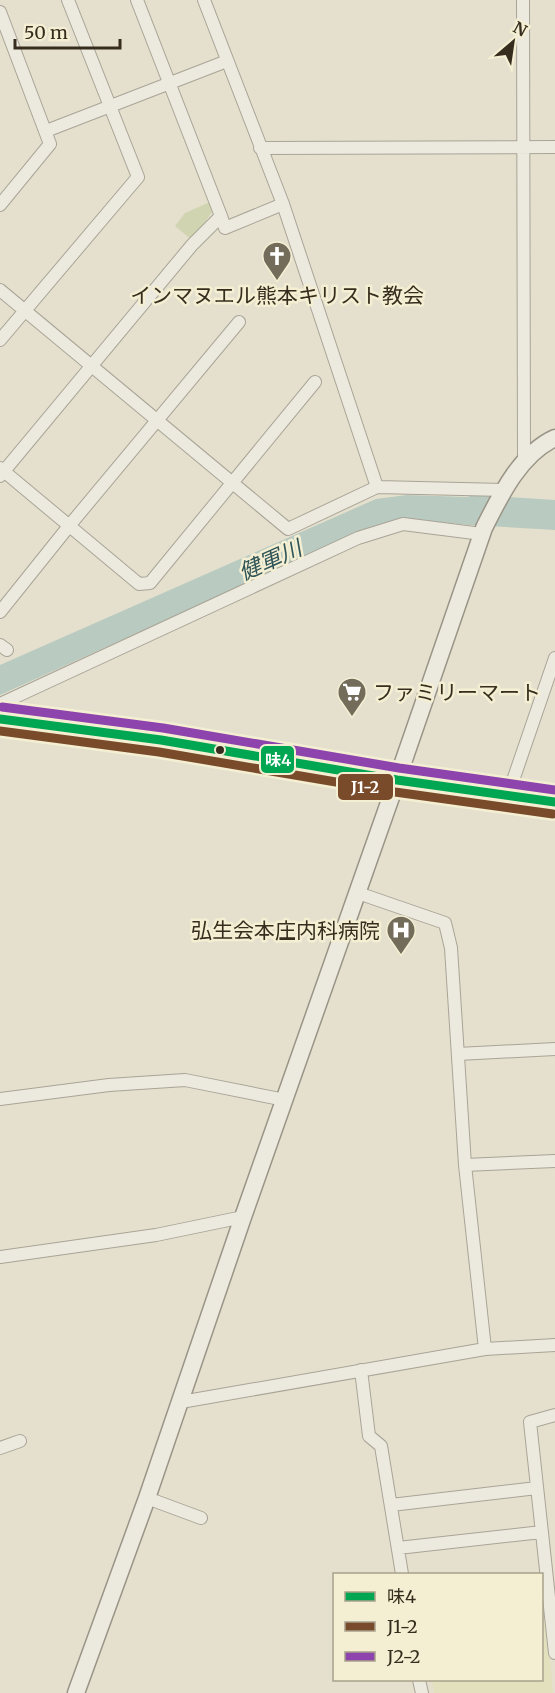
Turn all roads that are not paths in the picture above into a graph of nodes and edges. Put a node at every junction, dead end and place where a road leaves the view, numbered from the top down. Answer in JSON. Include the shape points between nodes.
{"nodes":[{"id":1,"x":68,"y":0,"type":"edge"},
{"id":2,"x":136,"y":0,"type":"edge"},
{"id":3,"x":204,"y":0,"type":"edge"},
{"id":4,"x":523,"y":0,"type":"edge"},
{"id":5,"x":0,"y":12,"type":"edge"},
{"id":6,"x":227,"y":61,"type":"junction"},
{"id":7,"x":169,"y":83,"type":"junction"},
{"id":8,"x":109,"y":106,"type":"junction"},
{"id":9,"x":46,"y":131,"type":"junction"},
{"id":10,"x":524,"y":147,"type":"junction"},
{"id":11,"x":555,"y":147,"type":"edge"},
{"id":12,"x":260,"y":148,"type":"junction"},
{"id":13,"x":283,"y":204,"type":"junction"},
{"id":14,"x":0,"y":205,"type":"edge"},
{"id":15,"x":221,"y":216,"type":"junction"},
{"id":16,"x":0,"y":290,"type":"edge"},
{"id":17,"x":24,"y":311,"type":"junction"},
{"id":18,"x":239,"y":322,"type":"dead end"},
{"id":19,"x":0,"y":340,"type":"edge"},
{"id":20,"x":91,"y":366,"type":"junction"},
{"id":21,"x":315,"y":382,"type":"dead end"},
{"id":22,"x":156,"y":421,"type":"junction"},
{"id":23,"x":555,"y":438,"type":"edge"},
{"id":24,"x":524,"y":463,"type":"junction"},
{"id":25,"x":1,"y":472,"type":"edge"},
{"id":26,"x":232,"y":483,"type":"junction"},
{"id":27,"x":377,"y":487,"type":"junction"},
{"id":28,"x":503,"y":492,"type":"junction"},
{"id":29,"x":69,"y":526,"type":"junction"},
{"id":30,"x":483,"y":531,"type":"junction"},
{"id":31,"x":0,"y":612,"type":"edge"},
{"id":32,"x":555,"y":658,"type":"edge"},
{"id":33,"x":0,"y":704,"type":"edge"},
{"id":34,"x":0,"y":719,"type":"edge"},
{"id":35,"x":397,"y":780,"type":"junction"},
{"id":36,"x":508,"y":795,"type":"junction"},
{"id":37,"x":555,"y":802,"type":"edge"},
{"id":38,"x":357,"y":893,"type":"junction"},
{"id":39,"x":555,"y":1049,"type":"edge"},
{"id":40,"x":458,"y":1054,"type":"junction"},
{"id":41,"x":0,"y":1099,"type":"edge"},
{"id":42,"x":285,"y":1100,"type":"junction"},
{"id":43,"x":555,"y":1161,"type":"edge"},
{"id":44,"x":465,"y":1165,"type":"junction"},
{"id":45,"x":243,"y":1217,"type":"junction"},
{"id":46,"x":0,"y":1257,"type":"edge"},
{"id":47,"x":555,"y":1345,"type":"edge"},
{"id":48,"x":485,"y":1350,"type":"junction"},
{"id":49,"x":361,"y":1370,"type":"junction"},
{"id":50,"x":181,"y":1402,"type":"junction"},
{"id":51,"x":555,"y":1415,"type":"edge"},
{"id":52,"x":20,"y":1441,"type":"dead end"},
{"id":53,"x":0,"y":1448,"type":"edge"},
{"id":54,"x":537,"y":1488,"type":"junction"},
{"id":55,"x":147,"y":1498,"type":"junction"},
{"id":56,"x":391,"y":1505,"type":"junction"},
{"id":57,"x":201,"y":1518,"type":"dead end"},
{"id":58,"x":542,"y":1532,"type":"junction"},
{"id":59,"x":398,"y":1548,"type":"junction"},
{"id":60,"x":402,"y":1573,"type":"edge"},
{"id":61,"x":555,"y":1653,"type":"edge"},
{"id":62,"x":76,"y":1693,"type":"edge"}],
"edges":[{"from":1,"to":8,"type":"street"},
{"from":2,"to":7,"type":"street"},
{"from":3,"to":6,"type":"street"},
{"from":4,"to":10,"type":"street"},
{"from":5,"to":9,"type":"street"},
{"from":6,"to":7,"type":"street"},
{"from":6,"to":12,"type":"street"},
{"from":7,"to":8,"type":"street"},
{"from":7,"to":15,"type":"street"},
{"from":8,"to":9,"type":"street"},
{"from":8,"to":17,"type":"street","via":[[138,177]]},
{"from":9,"to":14,"type":"street","via":[[50,144]]},
{"from":10,"to":11,"type":"street"},
{"from":10,"to":12,"type":"street"},
{"from":10,"to":24,"type":"street"},
{"from":12,"to":13,"type":"street"},
{"from":13,"to":15,"type":"street","via":[[225,228]]},
{"from":13,"to":27,"type":"street"},
{"from":15,"to":20,"type":"street"},
{"from":16,"to":17,"type":"street"},
{"from":17,"to":19,"type":"street"},
{"from":17,"to":20,"type":"street"},
{"from":18,"to":22,"type":"street"},
{"from":20,"to":22,"type":"street"},
{"from":20,"to":25,"type":"street"},
{"from":21,"to":26,"type":"street"},
{"from":22,"to":26,"type":"street"},
{"from":22,"to":29,"type":"street"},
{"from":23,"to":24,"type":"street"},
{"from":24,"to":28,"type":"street"},
{"from":25,"to":29,"type":"street"},
{"from":26,"to":27,"type":"street","via":[[288,530]]},
{"from":26,"to":29,"type":"street","via":[[150,583],[139,584]]},
{"from":27,"to":28,"type":"street"},
{"from":28,"to":30,"type":"street"},
{"from":29,"to":31,"type":"street"},
{"from":30,"to":33,"type":"street","via":[[403,524],[358,538]]},
{"from":30,"to":35,"type":"street"},
{"from":32,"to":36,"type":"street"},
{"from":34,"to":35,"type":"street","via":[[161,740]]},
{"from":35,"to":36,"type":"street"},
{"from":35,"to":38,"type":"street"},
{"from":36,"to":37,"type":"street"},
{"from":38,"to":40,"type":"street","via":[[445,923],[451,948]]},
{"from":38,"to":42,"type":"street"},
{"from":39,"to":40,"type":"street"},
{"from":40,"to":44,"type":"street"},
{"from":41,"to":42,"type":"street","via":[[185,1080]]},
{"from":42,"to":45,"type":"street"},
{"from":43,"to":44,"type":"street"},
{"from":44,"to":48,"type":"street"},
{"from":45,"to":46,"type":"street","via":[[156,1235]]},
{"from":45,"to":50,"type":"street"},
{"from":47,"to":48,"type":"street"},
{"from":48,"to":49,"type":"street"},
{"from":49,"to":50,"type":"street"},
{"from":49,"to":56,"type":"street","via":[[369,1436],[381,1446]]},
{"from":50,"to":55,"type":"street"},
{"from":51,"to":54,"type":"street","via":[[530,1422]]},
{"from":52,"to":53,"type":"street"},
{"from":54,"to":56,"type":"street"},
{"from":54,"to":58,"type":"street"},
{"from":55,"to":57,"type":"street"},
{"from":55,"to":62,"type":"street"},
{"from":56,"to":59,"type":"street"},
{"from":58,"to":59,"type":"street"},
{"from":58,"to":61,"type":"street"},
{"from":59,"to":60,"type":"street"}]}
